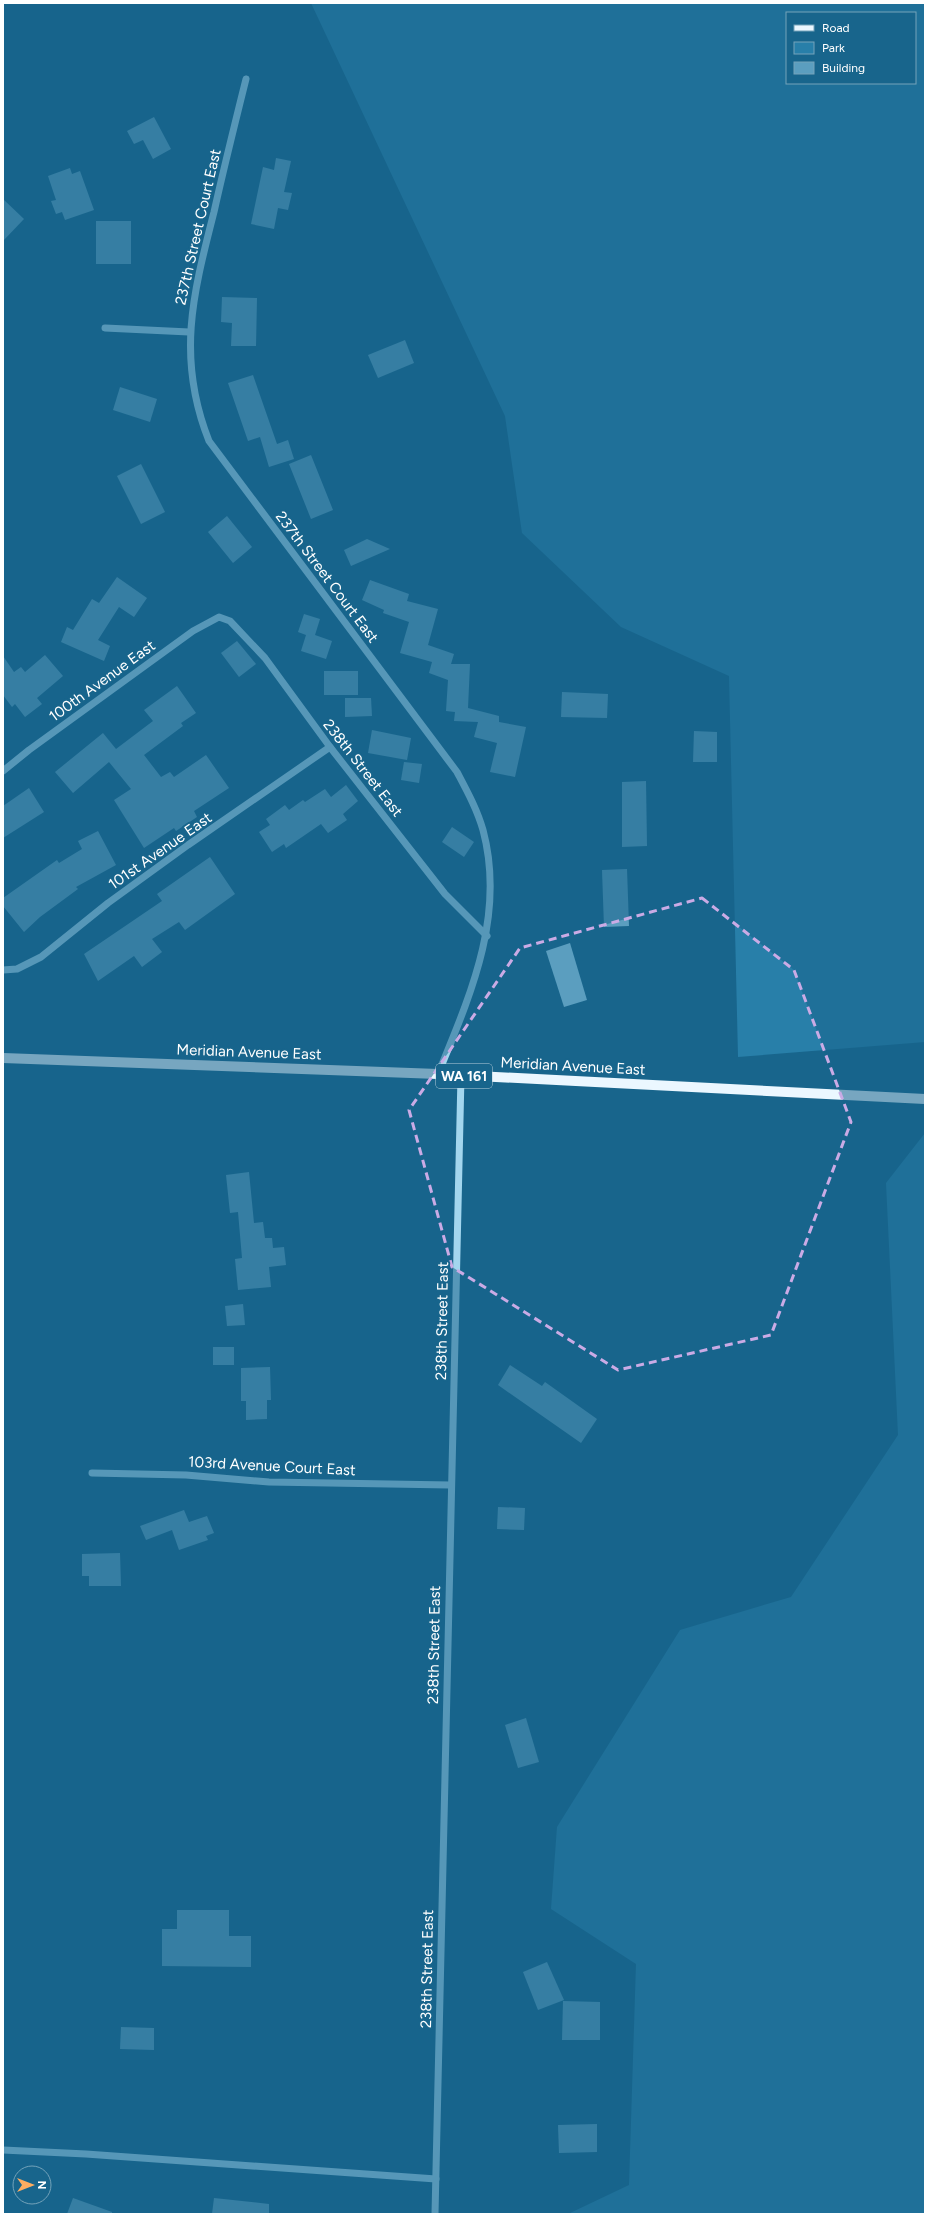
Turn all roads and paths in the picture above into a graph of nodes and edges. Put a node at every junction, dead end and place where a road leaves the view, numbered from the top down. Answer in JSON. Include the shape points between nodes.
{"nodes":[{"id":1,"x":246,"y":79,"type":"dead end"},
{"id":2,"x":105,"y":328,"type":"dead end"},
{"id":3,"x":189,"y":332,"type":"junction"},
{"id":4,"x":219,"y":617,"type":"joint"},
{"id":5,"x":330,"y":748,"type":"junction"},
{"id":6,"x":3,"y":771,"type":"edge"},
{"id":7,"x":487,"y":936,"type":"junction"},
{"id":8,"x":3,"y":970,"type":"edge"},
{"id":9,"x":3,"y":1058,"type":"edge"},
{"id":10,"x":438,"y":1074,"type":"junction"},
{"id":11,"x":461,"y":1076,"type":"junction"},
{"id":12,"x":925,"y":1099,"type":"edge"},
{"id":13,"x":92,"y":1473,"type":"dead end"},
{"id":14,"x":450,"y":1485,"type":"junction"},
{"id":15,"x":3,"y":2150,"type":"edge"},
{"id":16,"x":436,"y":2179,"type":"junction"},
{"id":17,"x":435,"y":2214,"type":"edge"}],
"edges":[{"from":1,"to":3,"type":"street","name":"237th Street Court East","via":[[194,291]]},
{"from":2,"to":3,"type":"street"},
{"from":3,"to":7,"type":"street","name":"237th Street Court East","via":[[195,397],[209,441],[456,772],[472,801],[483,829],[489,860],[491,892]]},
{"from":4,"to":5,"type":"street","name":"238th Street East","via":[[230,621],[265,658]]},
{"from":4,"to":6,"type":"street","name":"100th Avenue East","via":[[192,631]]},
{"from":5,"to":7,"type":"street","name":"238th Street East","via":[[445,894]]},
{"from":5,"to":8,"type":"street","name":"101st Avenue East","via":[[188,845],[41,957],[17,969]]},
{"from":7,"to":10,"type":"street","name":"237th Street Court East","via":[[462,1018]]},
{"from":9,"to":10,"type":"main road","name":"Meridian Avenue East","number":"WA 161"},
{"from":10,"to":11,"type":"main road","name":"Meridian Avenue East","number":"WA 161"},
{"from":11,"to":12,"type":"main road","name":"Meridian Avenue East","number":"WA 161"},
{"from":11,"to":14,"type":"street","name":"238th Street East"},
{"from":13,"to":14,"type":"street","name":"103rd Avenue Court East","via":[[269,1482]]},
{"from":14,"to":16,"type":"street","name":"238th Street East"},
{"from":15,"to":16,"type":"street"},
{"from":16,"to":17,"type":"street","name":"238th Street East"}]}
